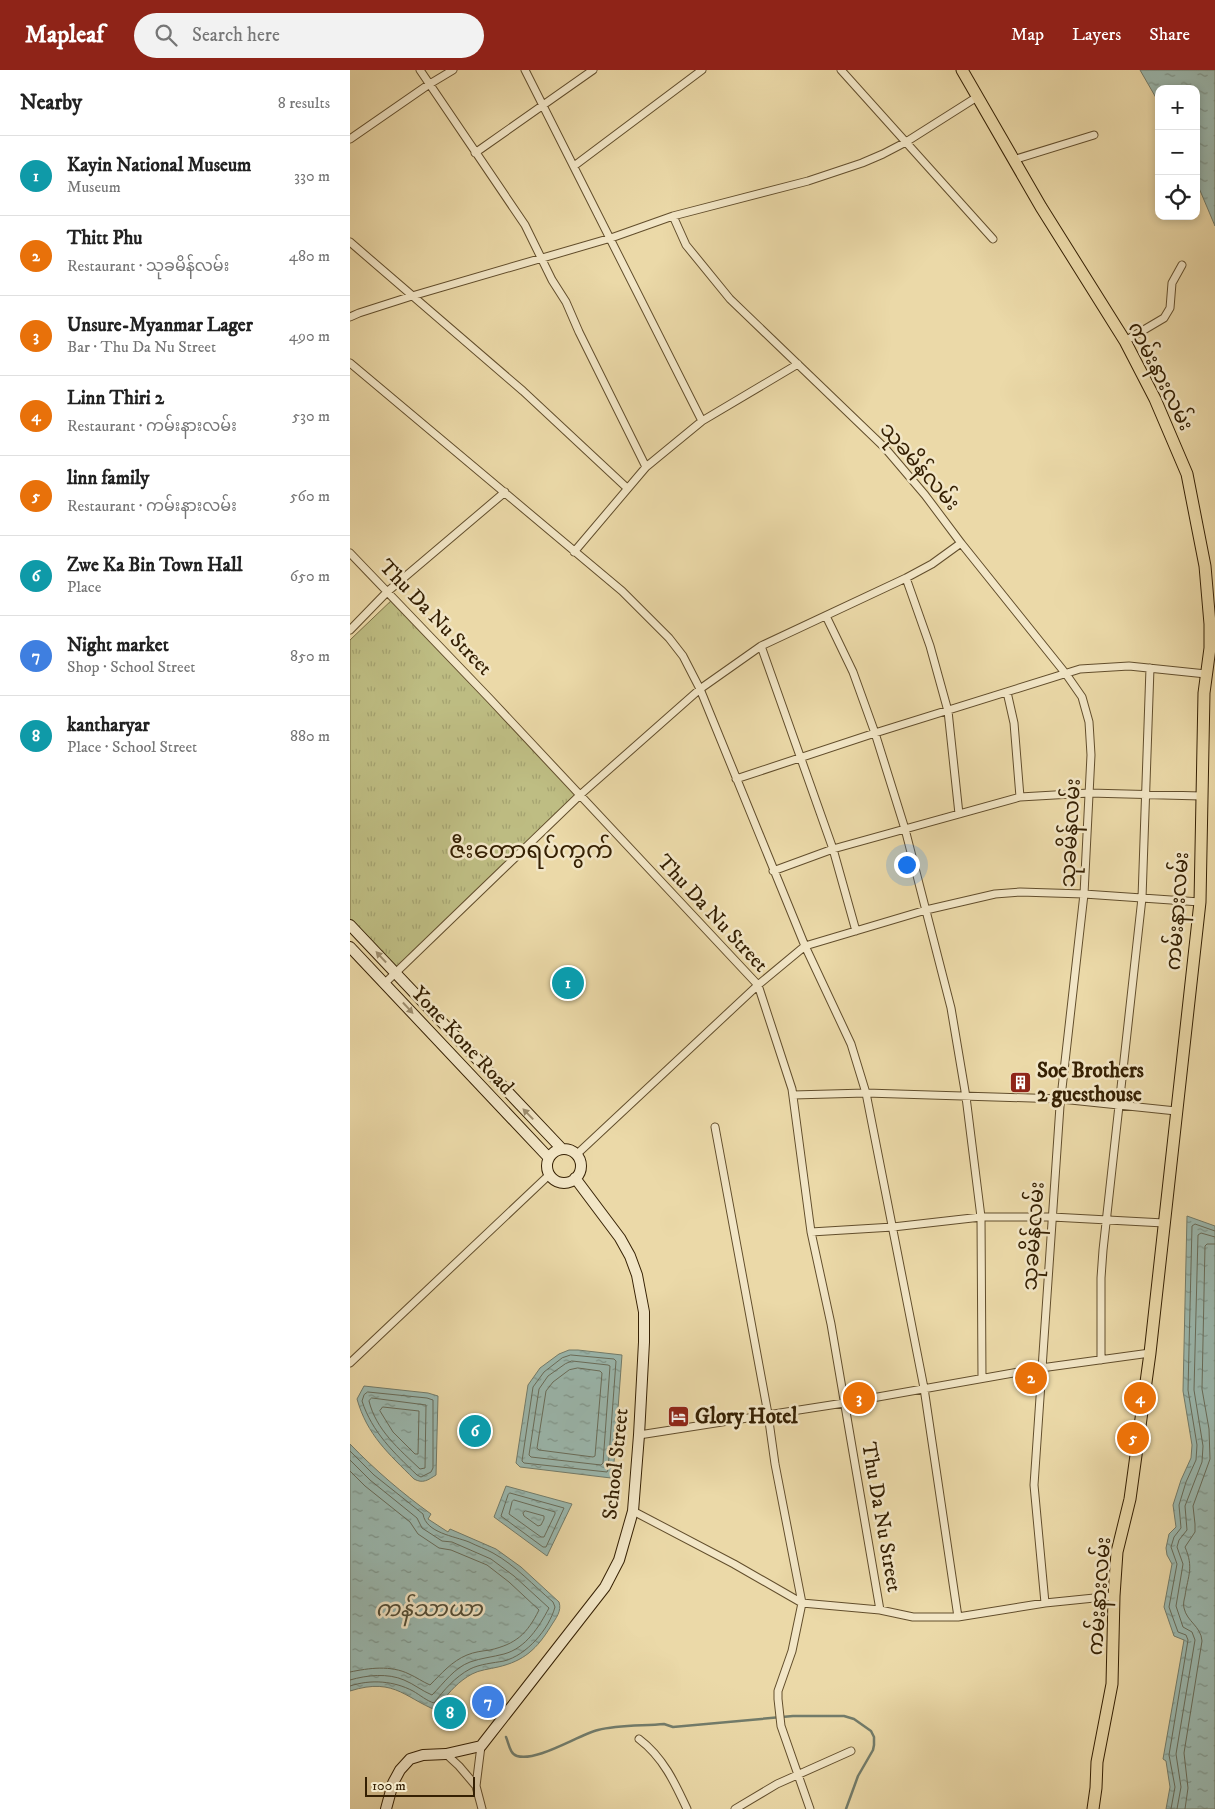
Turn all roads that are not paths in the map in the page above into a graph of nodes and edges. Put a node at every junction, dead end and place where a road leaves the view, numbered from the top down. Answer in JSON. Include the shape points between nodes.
{"nodes":[{"id":1,"x":420,"y":70,"type":"edge"},
{"id":2,"x":453,"y":70,"type":"edge"},
{"id":3,"x":525,"y":70,"type":"edge"},
{"id":4,"x":593,"y":70,"type":"edge"},
{"id":5,"x":702,"y":70,"type":"edge"},
{"id":6,"x":841,"y":70,"type":"edge"},
{"id":7,"x":962,"y":70,"type":"edge"},
{"id":8,"x":428,"y":85,"type":"junction"},
{"id":9,"x":977,"y":97,"type":"junction"},
{"id":10,"x":544,"y":106,"type":"junction"},
{"id":11,"x":1094,"y":135,"type":"dead end"},
{"id":12,"x":350,"y":139,"type":"edge"},
{"id":13,"x":906,"y":142,"type":"junction"},
{"id":14,"x":475,"y":153,"type":"junction"},
{"id":15,"x":1013,"y":160,"type":"junction"},
{"id":16,"x":574,"y":166,"type":"junction"},
{"id":17,"x":673,"y":216,"type":"junction"},
{"id":18,"x":611,"y":238,"type":"junction"},
{"id":19,"x":993,"y":239,"type":"dead end"},
{"id":20,"x":350,"y":242,"type":"edge"},
{"id":21,"x":541,"y":258,"type":"junction"},
{"id":22,"x":1182,"y":264,"type":"dead end"},
{"id":23,"x":412,"y":296,"type":"junction"},
{"id":24,"x":350,"y":317,"type":"edge"},
{"id":25,"x":1125,"y":341,"type":"junction"},
{"id":26,"x":350,"y":363,"type":"edge"},
{"id":27,"x":798,"y":364,"type":"junction"},
{"id":28,"x":702,"y":422,"type":"junction"},
{"id":29,"x":646,"y":467,"type":"junction"},
{"id":30,"x":627,"y":488,"type":"junction"},
{"id":31,"x":505,"y":492,"type":"junction"},
{"id":32,"x":961,"y":543,"type":"junction"},
{"id":33,"x":574,"y":552,"type":"junction"},
{"id":34,"x":350,"y":553,"type":"edge"},
{"id":35,"x":906,"y":578,"type":"junction"},
{"id":36,"x":388,"y":592,"type":"junction"},
{"id":37,"x":826,"y":616,"type":"junction"},
{"id":38,"x":350,"y":630,"type":"edge"},
{"id":39,"x":761,"y":646,"type":"junction"},
{"id":40,"x":1150,"y":668,"type":"junction"},
{"id":41,"x":1066,"y":674,"type":"junction"},
{"id":42,"x":1206,"y":674,"type":"junction"},
{"id":43,"x":700,"y":690,"type":"junction"},
{"id":44,"x":1007,"y":692,"type":"junction"},
{"id":45,"x":948,"y":711,"type":"junction"},
{"id":46,"x":875,"y":733,"type":"junction"},
{"id":47,"x":801,"y":757,"type":"junction"},
{"id":48,"x":736,"y":780,"type":"junction"},
{"id":49,"x":1089,"y":793,"type":"junction"},
{"id":50,"x":580,"y":795,"type":"junction"},
{"id":51,"x":1146,"y":795,"type":"junction"},
{"id":52,"x":1201,"y":796,"type":"junction"},
{"id":53,"x":1020,"y":797,"type":"junction"},
{"id":54,"x":959,"y":814,"type":"junction"},
{"id":55,"x":905,"y":829,"type":"junction"},
{"id":56,"x":832,"y":849,"type":"junction"},
{"id":57,"x":773,"y":871,"type":"junction"},
{"id":58,"x":1084,"y":894,"type":"junction"},
{"id":59,"x":1142,"y":898,"type":"junction"},
{"id":60,"x":1200,"y":902,"type":"junction"},
{"id":61,"x":926,"y":910,"type":"junction"},
{"id":62,"x":350,"y":925,"type":"edge"},
{"id":63,"x":856,"y":931,"type":"junction"},
{"id":64,"x":805,"y":946,"type":"junction"},
{"id":65,"x":350,"y":947,"type":"edge"},
{"id":66,"x":396,"y":973,"type":"junction"},
{"id":67,"x":385,"y":983,"type":"junction"},
{"id":68,"x":758,"y":985,"type":"junction"},
{"id":69,"x":483,"y":1066,"type":"junction"},
{"id":70,"x":472,"y":1076,"type":"junction"},
{"id":71,"x":866,"y":1093,"type":"junction"},
{"id":72,"x":793,"y":1095,"type":"junction"},
{"id":73,"x":966,"y":1097,"type":"junction"},
{"id":74,"x":1061,"y":1099,"type":"junction"},
{"id":75,"x":1118,"y":1105,"type":"junction"},
{"id":76,"x":1176,"y":1111,"type":"junction"},
{"id":77,"x":714,"y":1127,"type":"dead end"},
{"id":78,"x":562,"y":1149,"type":"junction"},
{"id":79,"x":576,"y":1155,"type":"junction"},
{"id":80,"x":549,"y":1158,"type":"junction"},
{"id":81,"x":550,"y":1175,"type":"junction"},
{"id":82,"x":575,"y":1178,"type":"junction"},
{"id":83,"x":981,"y":1217,"type":"junction"},
{"id":84,"x":1052,"y":1217,"type":"junction"},
{"id":85,"x":1106,"y":1220,"type":"junction"},
{"id":86,"x":1164,"y":1223,"type":"junction"},
{"id":87,"x":892,"y":1228,"type":"junction"},
{"id":88,"x":811,"y":1232,"type":"junction"},
{"id":89,"x":1150,"y":1353,"type":"junction"},
{"id":90,"x":1101,"y":1360,"type":"junction"},
{"id":91,"x":350,"y":1363,"type":"edge"},
{"id":92,"x":1041,"y":1368,"type":"junction"},
{"id":93,"x":982,"y":1378,"type":"junction"},
{"id":94,"x":924,"y":1388,"type":"junction"},
{"id":95,"x":844,"y":1403,"type":"junction"},
{"id":96,"x":768,"y":1414,"type":"junction"},
{"id":97,"x":639,"y":1435,"type":"junction"},
{"id":98,"x":633,"y":1511,"type":"junction"},
{"id":99,"x":1114,"y":1596,"type":"junction"},
{"id":100,"x":802,"y":1603,"type":"junction"},
{"id":101,"x":1045,"y":1603,"type":"junction"},
{"id":102,"x":880,"y":1610,"type":"junction"},
{"id":103,"x":958,"y":1617,"type":"junction"},
{"id":104,"x":640,"y":1739,"type":"dead end"},
{"id":105,"x":484,"y":1743,"type":"junction"},
{"id":106,"x":851,"y":1751,"type":"dead end"},
{"id":107,"x":446,"y":1754,"type":"junction"},
{"id":108,"x":797,"y":1775,"type":"junction"},
{"id":109,"x":476,"y":1786,"type":"junction"},
{"id":110,"x":386,"y":1809,"type":"edge"},
{"id":111,"x":482,"y":1809,"type":"edge"},
{"id":112,"x":688,"y":1809,"type":"edge"},
{"id":113,"x":735,"y":1809,"type":"edge"},
{"id":114,"x":810,"y":1809,"type":"edge"},
{"id":115,"x":1093,"y":1809,"type":"edge"}],
"edges":[{"from":1,"to":8,"type":"street"},
{"from":2,"to":8,"type":"street"},
{"from":3,"to":10,"type":"street"},
{"from":4,"to":10,"type":"street"},
{"from":5,"to":16,"type":"street"},
{"from":6,"to":13,"type":"street"},
{"from":7,"to":9,"type":"main road","name":"ကမ်းနားလမ်း"},
{"from":8,"to":12,"type":"street"},
{"from":8,"to":14,"type":"street"},
{"from":9,"to":13,"type":"street"},
{"from":9,"to":15,"type":"main road","name":"ကမ်းနားလမ်း"},
{"from":10,"to":14,"type":"street"},
{"from":10,"to":16,"type":"street"},
{"from":11,"to":15,"type":"street"},
{"from":13,"to":17,"type":"street","via":[[869,160],[808,181]]},
{"from":13,"to":19,"type":"street"},
{"from":14,"to":21,"type":"street","via":[[525,225]]},
{"from":15,"to":25,"type":"main road","name":"ကမ်းနားလမ်း"},
{"from":16,"to":18,"type":"street"},
{"from":17,"to":18,"type":"street"},
{"from":17,"to":27,"type":"street","name":"သုခမိန်လမ်း","via":[[686,245],[730,299]]},
{"from":18,"to":21,"type":"street"},
{"from":18,"to":28,"type":"street"},
{"from":20,"to":23,"type":"street"},
{"from":21,"to":23,"type":"street"},
{"from":21,"to":29,"type":"street","via":[[566,302]]},
{"from":22,"to":25,"type":"street","via":[[1172,284],[1170,308],[1164,318]]},
{"from":23,"to":24,"type":"street"},
{"from":23,"to":30,"type":"street"},
{"from":25,"to":42,"type":"main road","name":"ကမ်းနားလမ်း","via":[[1155,399],[1187,474],[1205,566],[1210,648]]},
{"from":26,"to":31,"type":"street"},
{"from":27,"to":28,"type":"street"},
{"from":27,"to":32,"type":"street","name":"သုခမိန်လမ်း","via":[[885,448]]},
{"from":28,"to":29,"type":"street"},
{"from":29,"to":30,"type":"street"},
{"from":30,"to":33,"type":"street"},
{"from":31,"to":33,"type":"street"},
{"from":31,"to":36,"type":"street"},
{"from":32,"to":35,"type":"street"},
{"from":32,"to":41,"type":"street","name":"သုခမိန်လမ်း"},
{"from":33,"to":43,"type":"street","via":[[622,592],[669,638],[683,656]]},
{"from":34,"to":36,"type":"street","name":"Thu Da Nu Street"},
{"from":35,"to":37,"type":"street"},
{"from":35,"to":45,"type":"street"},
{"from":36,"to":38,"type":"street"},
{"from":36,"to":50,"type":"street","name":"Thu Da Nu Street"},
{"from":37,"to":39,"type":"street"},
{"from":37,"to":46,"type":"street","via":[[853,672]]},
{"from":39,"to":43,"type":"street"},
{"from":39,"to":47,"type":"street"},
{"from":40,"to":41,"type":"street","via":[[1098,667]]},
{"from":40,"to":42,"type":"street"},
{"from":40,"to":51,"type":"street"},
{"from":41,"to":44,"type":"street"},
{"from":41,"to":49,"type":"street","name":"သုခမိန်လမ်း","via":[[1082,697],[1089,722]]},
{"from":42,"to":52,"type":"main road","name":"ကမ်းနားလမ်း"},
{"from":43,"to":48,"type":"street"},
{"from":43,"to":50,"type":"street"},
{"from":44,"to":45,"type":"street"},
{"from":44,"to":53,"type":"street","via":[[1014,724]]},
{"from":45,"to":46,"type":"street"},
{"from":45,"to":54,"type":"street"},
{"from":46,"to":47,"type":"street"},
{"from":46,"to":55,"type":"street"},
{"from":47,"to":48,"type":"street"},
{"from":47,"to":56,"type":"street"},
{"from":48,"to":57,"type":"street"},
{"from":49,"to":51,"type":"street"},
{"from":49,"to":53,"type":"street"},
{"from":49,"to":58,"type":"street","name":"သုခမိန်လမ်း"},
{"from":50,"to":66,"type":"street"},
{"from":50,"to":68,"type":"street","name":"Thu Da Nu Street"},
{"from":51,"to":52,"type":"street"},
{"from":51,"to":59,"type":"street"},
{"from":52,"to":60,"type":"main road","name":"ကမ်းနားလမ်း"},
{"from":53,"to":54,"type":"street"},
{"from":54,"to":55,"type":"street"},
{"from":55,"to":56,"type":"street"},
{"from":55,"to":61,"type":"street"},
{"from":56,"to":57,"type":"street"},
{"from":56,"to":63,"type":"street"},
{"from":57,"to":64,"type":"street"},
{"from":58,"to":59,"type":"street"},
{"from":58,"to":61,"type":"street","via":[[995,894]]},
{"from":58,"to":74,"type":"street","name":"သုခမိန်လမ်း"},
{"from":59,"to":60,"type":"street"},
{"from":59,"to":75,"type":"street"},
{"from":60,"to":76,"type":"main road","name":"ကမ်းနားလမ်း"},
{"from":61,"to":63,"type":"street"},
{"from":61,"to":73,"type":"street","via":[[951,1008]]},
{"from":66,"to":62,"type":"street","one_way":true},
{"from":63,"to":64,"type":"street"},
{"from":64,"to":68,"type":"street"},
{"from":64,"to":71,"type":"street","via":[[851,1044]]},
{"from":65,"to":67,"type":"street","name":"Yone Kone Road"},
{"from":66,"to":67,"type":"street"},
{"from":66,"to":69,"type":"street"},
{"from":67,"to":70,"type":"street","name":"Yone Kone Road","one_way":true},
{"from":68,"to":72,"type":"street","name":"Thu Da Nu Street"},
{"from":68,"to":79,"type":"street"},
{"from":69,"to":70,"type":"street"},
{"from":78,"to":69,"type":"street","one_way":true},
{"from":70,"to":80,"type":"street","name":"Yone Kone Road"},
{"from":71,"to":72,"type":"street"},
{"from":71,"to":73,"type":"street"},
{"from":71,"to":87,"type":"street"},
{"from":72,"to":88,"type":"street","name":"Thu Da Nu Street"},
{"from":73,"to":74,"type":"street"},
{"from":73,"to":83,"type":"street"},
{"from":74,"to":75,"type":"street"},
{"from":74,"to":84,"type":"street","name":"သုခမိန်လမ်း"},
{"from":75,"to":76,"type":"street"},
{"from":75,"to":85,"type":"street"},
{"from":76,"to":86,"type":"main road","name":"ကမ်းနားလမ်း"},
{"from":77,"to":96,"type":"street"},
{"from":78,"to":79,"type":"street"},
{"from":78,"to":80,"type":"street"},
{"from":79,"to":82,"type":"street","via":[[580,1169]]},
{"from":80,"to":81,"type":"street","via":[[547,1170]]},
{"from":81,"to":82,"type":"street","via":[[564,1183]]},
{"from":81,"to":91,"type":"street"},
{"from":82,"to":97,"type":"street","name":"School Street","via":[[620,1238],[637,1275],[644,1319]]},
{"from":83,"to":84,"type":"street"},
{"from":83,"to":87,"type":"street"},
{"from":83,"to":93,"type":"street"},
{"from":84,"to":85,"type":"street"},
{"from":84,"to":92,"type":"street","name":"သုခမိန်လမ်း"},
{"from":85,"to":86,"type":"street"},
{"from":85,"to":90,"type":"street","via":[[1101,1278]]},
{"from":86,"to":89,"type":"main road","name":"ကမ်းနားလမ်း"},
{"from":87,"to":88,"type":"street"},
{"from":87,"to":94,"type":"street"},
{"from":88,"to":95,"type":"street","name":"Thu Da Nu Street"},
{"from":89,"to":90,"type":"street"},
{"from":89,"to":99,"type":"main road","name":"ကမ်းနားလမ်း","via":[[1130,1500],[1117,1552]]},
{"from":90,"to":92,"type":"street"},
{"from":92,"to":93,"type":"street"},
{"from":92,"to":101,"type":"street","name":"သုခမိန်လမ်း","via":[[1034,1485]]},
{"from":93,"to":94,"type":"street"},
{"from":94,"to":95,"type":"street"},
{"from":94,"to":103,"type":"street"},
{"from":95,"to":96,"type":"street"},
{"from":95,"to":102,"type":"street","name":"Thu Da Nu Street"},
{"from":96,"to":97,"type":"street"},
{"from":96,"to":100,"type":"street"},
{"from":97,"to":98,"type":"street","name":"School Street"},
{"from":98,"to":100,"type":"street"},
{"from":98,"to":105,"type":"street","name":"School Street","via":[[619,1560],[604,1587]]},
{"from":99,"to":101,"type":"street"},
{"from":99,"to":115,"type":"main road","name":"ကမ်းနားလမ်း","via":[[1112,1684],[1097,1762]]},
{"from":100,"to":102,"type":"street"},
{"from":100,"to":108,"type":"street","via":[[792,1651],[778,1690],[781,1726]]},
{"from":101,"to":103,"type":"street"},
{"from":102,"to":103,"type":"street","via":[[913,1616]]},
{"from":104,"to":112,"type":"street","via":[[658,1756]]},
{"from":105,"to":107,"type":"street"},
{"from":105,"to":109,"type":"street"},
{"from":106,"to":108,"type":"street"},
{"from":107,"to":109,"type":"street"},
{"from":107,"to":110,"type":"street","via":[[423,1755],[410,1760],[393,1783]]},
{"from":108,"to":113,"type":"street"},
{"from":108,"to":114,"type":"street"},
{"from":109,"to":111,"type":"street"}]}
